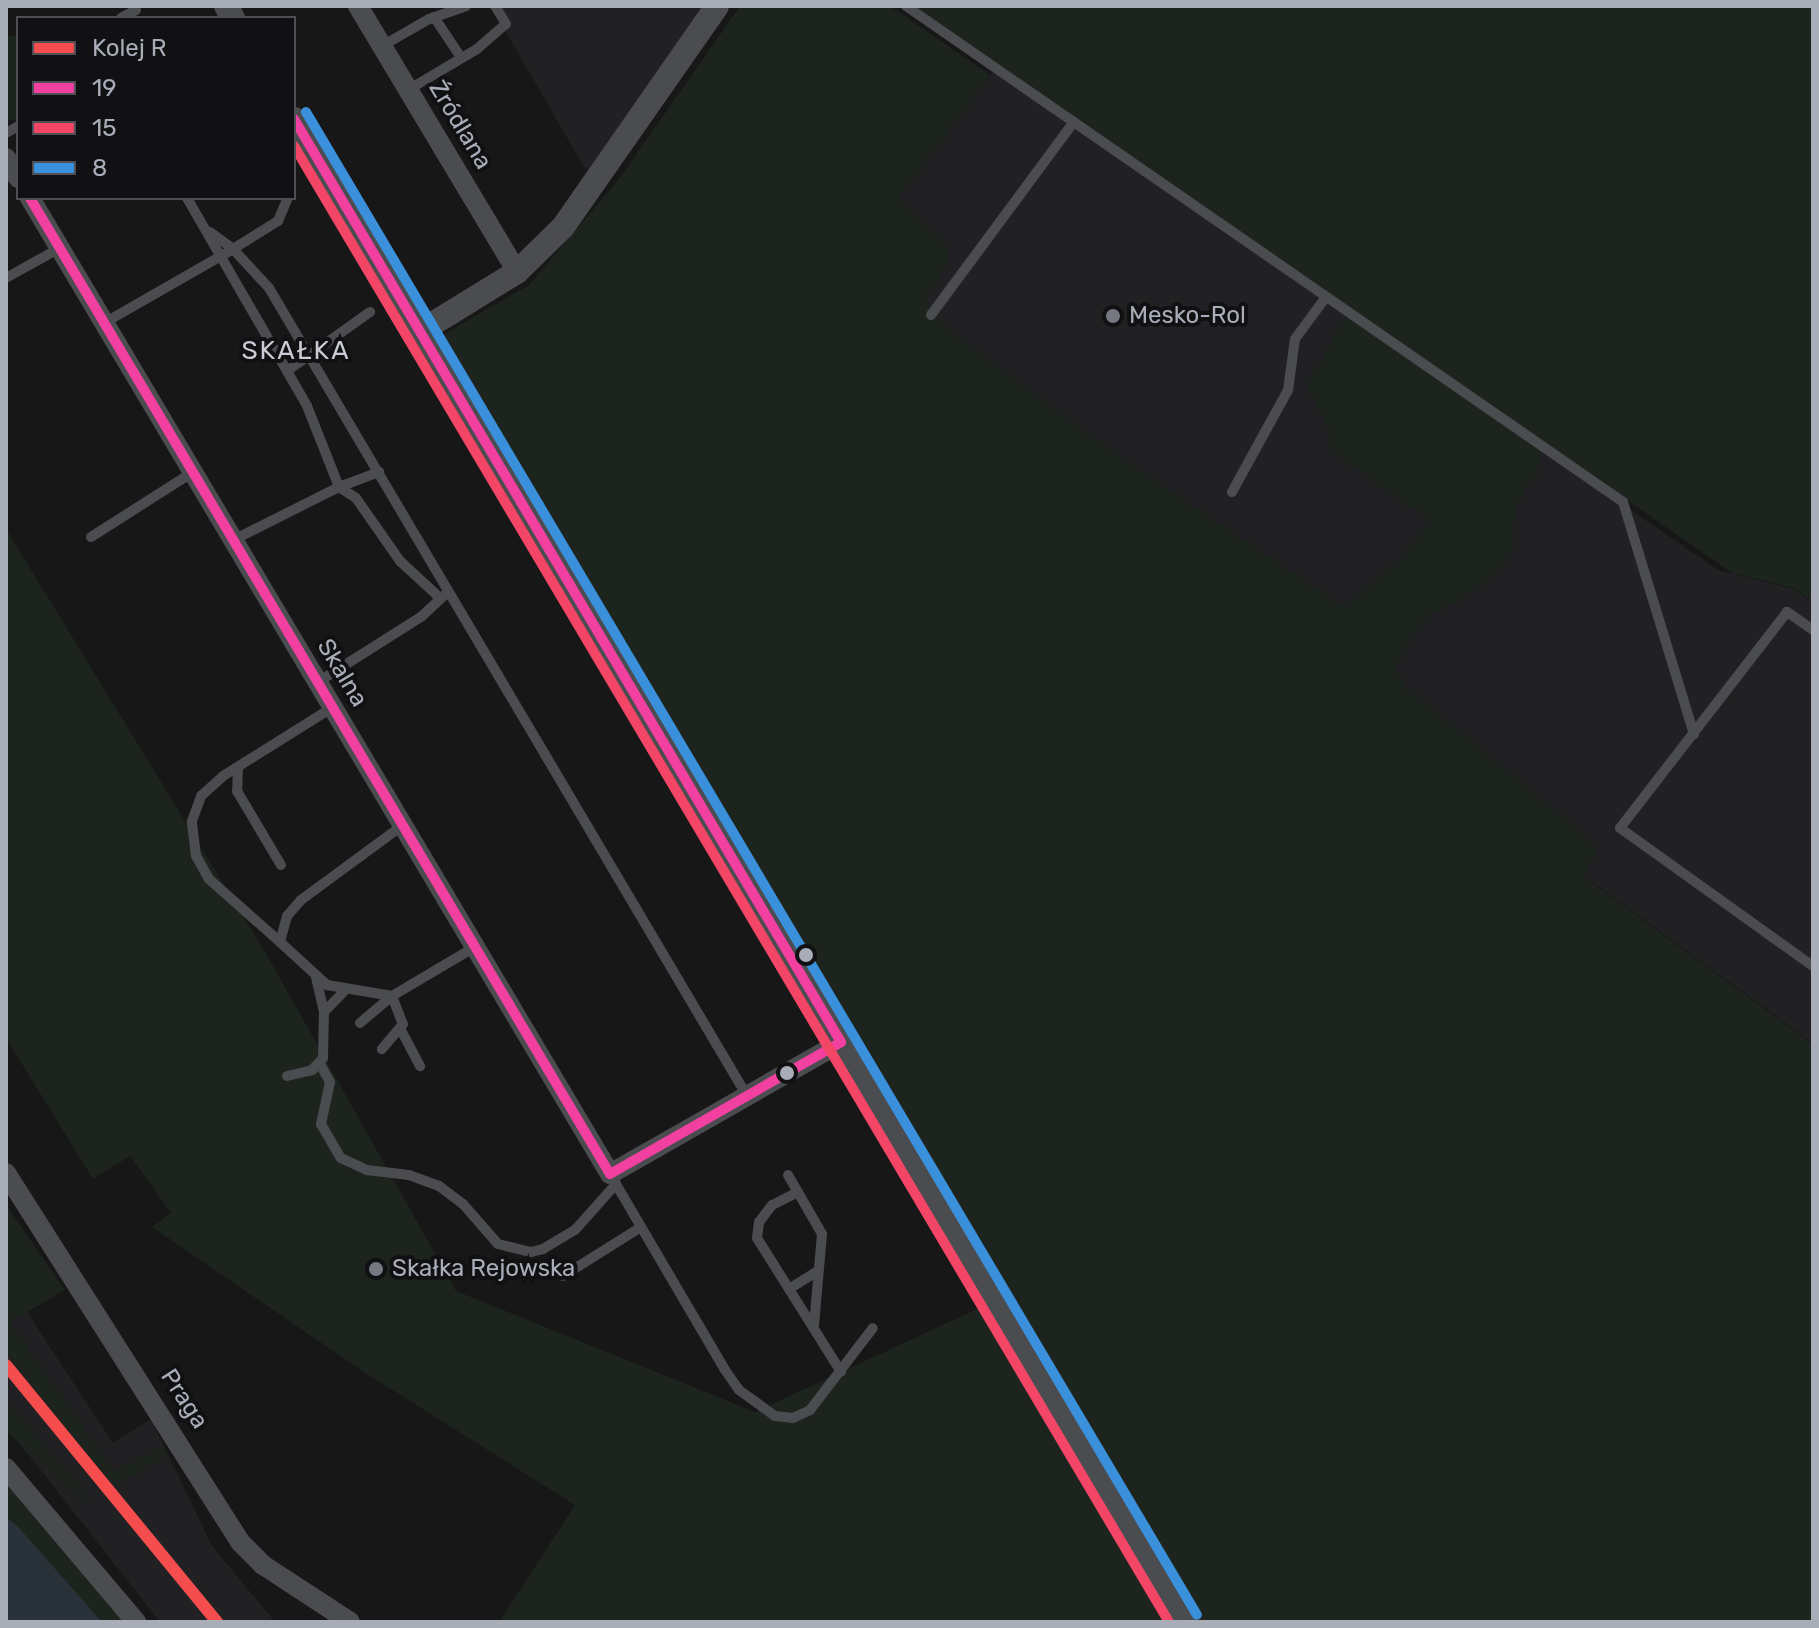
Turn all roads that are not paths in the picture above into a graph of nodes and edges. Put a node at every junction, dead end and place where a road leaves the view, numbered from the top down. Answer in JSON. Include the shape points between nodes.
{"nodes":[{"id":1,"x":358,"y":6,"type":"edge"},
{"id":2,"x":466,"y":6,"type":"edge"},
{"id":3,"x":495,"y":6,"type":"edge"},
{"id":4,"x":717,"y":6,"type":"edge"},
{"id":5,"x":906,"y":6,"type":"edge"},
{"id":6,"x":136,"y":10,"type":"dead end"},
{"id":7,"x":125,"y":16,"type":"edge"},
{"id":8,"x":434,"y":17,"type":"junction"},
{"id":9,"x":382,"y":46,"type":"junction"},
{"id":10,"x":458,"y":53,"type":"dead end"},
{"id":11,"x":408,"y":90,"type":"junction"},
{"id":12,"x":296,"y":122,"type":"edge"},
{"id":13,"x":1074,"y":122,"type":"junction"},
{"id":14,"x":31,"y":200,"type":"edge"},
{"id":15,"x":188,"y":200,"type":"edge"},
{"id":16,"x":287,"y":200,"type":"edge"},
{"id":17,"x":205,"y":228,"type":"junction"},
{"id":18,"x":60,"y":248,"type":"junction"},
{"id":19,"x":233,"y":249,"type":"junction"},
{"id":20,"x":222,"y":255,"type":"junction"},
{"id":21,"x":517,"y":272,"type":"junction"},
{"id":22,"x":6,"y":278,"type":"edge"},
{"id":23,"x":1326,"y":297,"type":"junction"},
{"id":24,"x":370,"y":312,"type":"dead end"},
{"id":25,"x":931,"y":315,"type":"dead end"},
{"id":26,"x":104,"y":323,"type":"junction"},
{"id":27,"x":421,"y":331,"type":"junction"},
{"id":28,"x":310,"y":356,"type":"junction"},
{"id":29,"x":287,"y":371,"type":"junction"},
{"id":30,"x":193,"y":472,"type":"junction"},
{"id":31,"x":379,"y":472,"type":"junction"},
{"id":32,"x":339,"y":487,"type":"junction"},
{"id":33,"x":1232,"y":492,"type":"dead end"},
{"id":34,"x":91,"y":537,"type":"dead end"},
{"id":35,"x":233,"y":540,"type":"junction"},
{"id":36,"x":444,"y":595,"type":"junction"},
{"id":37,"x":1813,"y":630,"type":"edge"},
{"id":38,"x":318,"y":682,"type":"junction"},
{"id":39,"x":333,"y":707,"type":"junction"},
{"id":40,"x":1694,"y":734,"type":"junction"},
{"id":41,"x":238,"y":767,"type":"junction"},
{"id":42,"x":403,"y":825,"type":"junction"},
{"id":43,"x":281,"y":865,"type":"dead end"},
{"id":44,"x":280,"y":942,"type":"junction"},
{"id":45,"x":475,"y":947,"type":"junction"},
{"id":46,"x":1813,"y":966,"type":"edge"},
{"id":47,"x":316,"y":977,"type":"junction"},
{"id":48,"x":343,"y":992,"type":"junction"},
{"id":49,"x":392,"y":996,"type":"junction"},
{"id":50,"x":324,"y":1012,"type":"junction"},
{"id":51,"x":360,"y":1023,"type":"dead end"},
{"id":52,"x":401,"y":1030,"type":"junction"},
{"id":53,"x":841,"y":1042,"type":"junction"},
{"id":54,"x":382,"y":1049,"type":"dead end"},
{"id":55,"x":320,"y":1064,"type":"junction"},
{"id":56,"x":420,"y":1066,"type":"dead end"},
{"id":57,"x":287,"y":1076,"type":"dead end"},
{"id":58,"x":747,"y":1096,"type":"junction"},
{"id":59,"x":6,"y":1173,"type":"edge"},
{"id":60,"x":788,"y":1175,"type":"dead end"},
{"id":61,"x":613,"y":1179,"type":"junction"},
{"id":62,"x":798,"y":1192,"type":"junction"},
{"id":63,"x":641,"y":1227,"type":"junction"},
{"id":64,"x":816,"y":1272,"type":"junction"},
{"id":65,"x":563,"y":1276,"type":"dead end"},
{"id":66,"x":789,"y":1289,"type":"junction"},
{"id":67,"x":814,"y":1325,"type":"junction"},
{"id":68,"x":873,"y":1328,"type":"dead end"},
{"id":69,"x":841,"y":1372,"type":"junction"},
{"id":70,"x":6,"y":1468,"type":"edge"},
{"id":71,"x":136,"y":1622,"type":"edge"},
{"id":72,"x":350,"y":1622,"type":"edge"},
{"id":73,"x":1185,"y":1622,"type":"edge"}],
"edges":[{"from":1,"to":9,"type":"street","name":"Źródlana"},
{"from":2,"to":8,"type":"lane"},
{"from":3,"to":11,"type":"lane","via":[[506,24],[477,49]]},
{"from":4,"to":21,"type":"street","via":[[563,227]]},
{"from":5,"to":13,"type":"lane"},
{"from":6,"to":7,"type":"lane"},
{"from":8,"to":9,"type":"lane"},
{"from":8,"to":10,"type":"lane"},
{"from":9,"to":11,"type":"street","name":"Źródlana"},
{"from":11,"to":21,"type":"street","name":"Źródlana"},
{"from":12,"to":27,"type":"street"},
{"from":13,"to":23,"type":"lane"},
{"from":13,"to":25,"type":"lane"},
{"from":14,"to":18,"type":"street","name":"Skalna"},
{"from":15,"to":17,"type":"lane"},
{"from":16,"to":19,"type":"lane","via":[[278,221]]},
{"from":17,"to":19,"type":"lane"},
{"from":17,"to":20,"type":"lane"},
{"from":18,"to":22,"type":"lane"},
{"from":18,"to":26,"type":"street","name":"Skalna"},
{"from":19,"to":20,"type":"lane"},
{"from":19,"to":28,"type":"lane","via":[[269,288]]},
{"from":20,"to":26,"type":"lane"},
{"from":20,"to":29,"type":"lane"},
{"from":21,"to":27,"type":"street"},
{"from":23,"to":33,"type":"lane","via":[[1295,339],[1288,390]]},
{"from":23,"to":40,"type":"lane","via":[[1623,502]]},
{"from":24,"to":28,"type":"lane"},
{"from":26,"to":30,"type":"street","name":"Skalna"},
{"from":27,"to":53,"type":"street"},
{"from":28,"to":29,"type":"lane"},
{"from":28,"to":31,"type":"lane"},
{"from":29,"to":32,"type":"lane"},
{"from":30,"to":34,"type":"lane"},
{"from":30,"to":35,"type":"street","name":"Skalna"},
{"from":31,"to":32,"type":"lane"},
{"from":31,"to":36,"type":"lane"},
{"from":32,"to":35,"type":"lane"},
{"from":32,"to":36,"type":"lane","via":[[356,498],[400,561]]},
{"from":35,"to":38,"type":"street","name":"Skalna"},
{"from":36,"to":38,"type":"lane","via":[[421,617]]},
{"from":36,"to":58,"type":"lane"},
{"from":37,"to":40,"type":"lane","via":[[1787,612]]},
{"from":38,"to":39,"type":"street","name":"Skalna"},
{"from":39,"to":41,"type":"lane"},
{"from":39,"to":42,"type":"street","name":"Skalna"},
{"from":40,"to":46,"type":"lane","via":[[1620,828]]},
{"from":41,"to":43,"type":"lane","via":[[237,791]]},
{"from":41,"to":44,"type":"lane","via":[[201,796],[191,838],[221,894]]},
{"from":42,"to":44,"type":"lane","via":[[301,900],[287,916]]},
{"from":42,"to":45,"type":"street","name":"Skalna"},
{"from":44,"to":47,"type":"lane"},
{"from":45,"to":49,"type":"lane"},
{"from":45,"to":61,"type":"street","name":"Skalna"},
{"from":47,"to":48,"type":"lane"},
{"from":47,"to":50,"type":"lane"},
{"from":48,"to":49,"type":"lane"},
{"from":48,"to":50,"type":"lane"},
{"from":49,"to":51,"type":"lane"},
{"from":49,"to":52,"type":"lane","via":[[402,1016]]},
{"from":50,"to":55,"type":"lane"},
{"from":52,"to":54,"type":"lane"},
{"from":52,"to":56,"type":"lane"},
{"from":53,"to":58,"type":"street"},
{"from":53,"to":73,"type":"street"},
{"from":55,"to":57,"type":"lane"},
{"from":55,"to":61,"type":"lane","via":[[330,1082],[321,1124],[341,1158],[367,1170],[409,1175],[439,1186],[498,1244],[531,1252],[543,1249],[575,1230]]},
{"from":58,"to":61,"type":"street"},
{"from":59,"to":72,"type":"street","name":"Praga","via":[[240,1542],[263,1565]]},
{"from":60,"to":62,"type":"lane"},
{"from":61,"to":63,"type":"lane"},
{"from":62,"to":64,"type":"lane","via":[[822,1234]]},
{"from":62,"to":66,"type":"lane","via":[[772,1205],[756,1230],[765,1255]]},
{"from":63,"to":65,"type":"lane"},
{"from":63,"to":69,"type":"lane","via":[[725,1370],[753,1402],[775,1416],[793,1418],[820,1400]]},
{"from":64,"to":66,"type":"lane"},
{"from":64,"to":67,"type":"lane"},
{"from":66,"to":67,"type":"lane"},
{"from":67,"to":69,"type":"lane"},
{"from":68,"to":69,"type":"lane"},
{"from":70,"to":71,"type":"street"}]}
